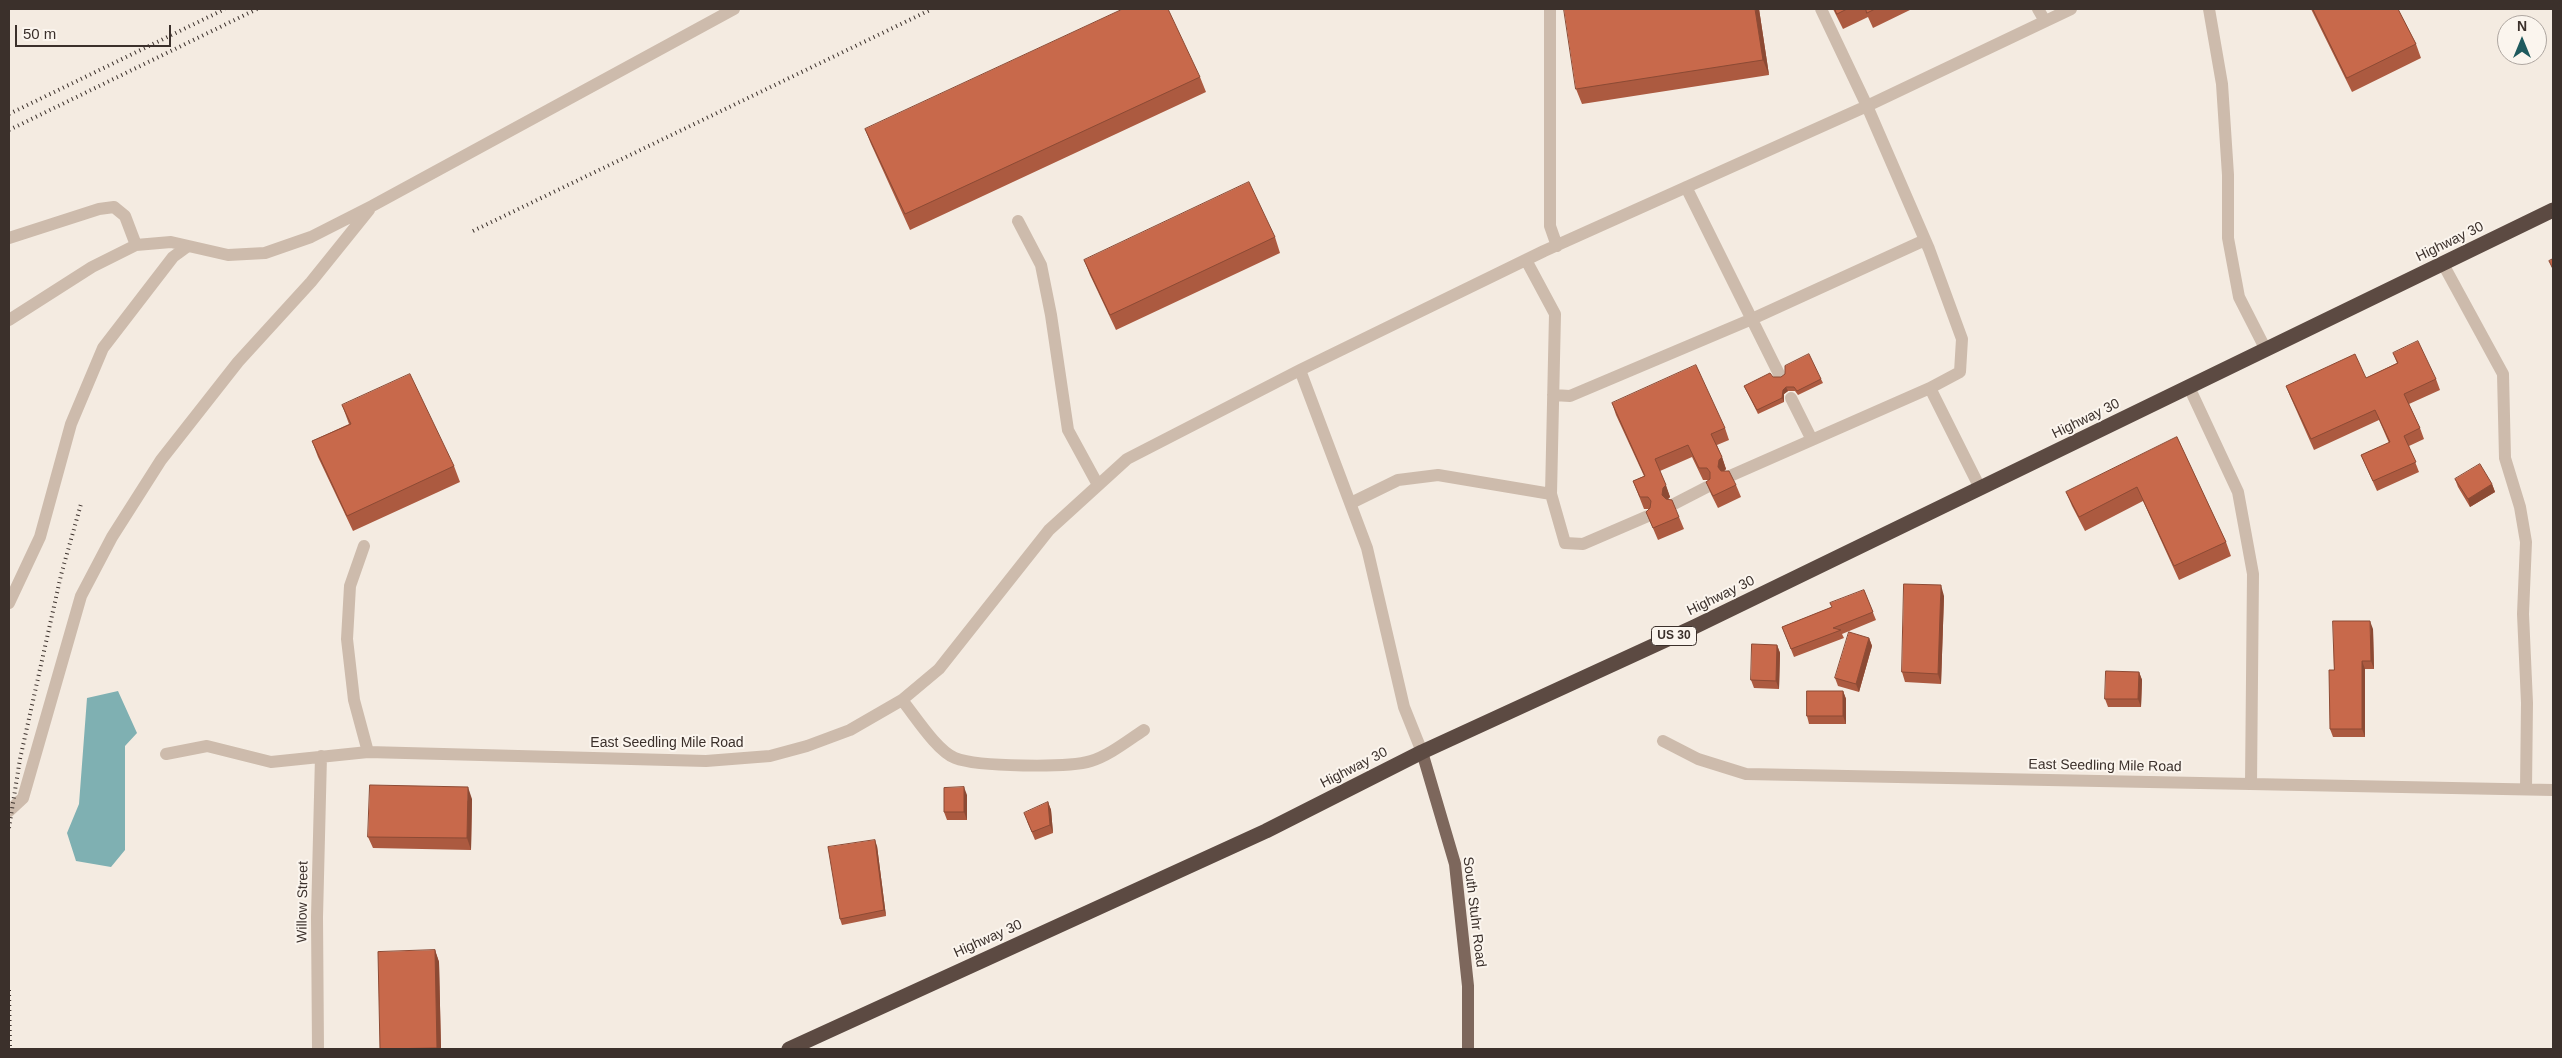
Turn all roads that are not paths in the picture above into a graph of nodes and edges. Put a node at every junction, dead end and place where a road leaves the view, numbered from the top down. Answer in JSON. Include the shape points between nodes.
{"nodes":[{"id":1,"x":734,"y":9,"type":"edge"},
{"id":2,"x":1550,"y":9,"type":"edge"},
{"id":3,"x":1821,"y":9,"type":"edge"},
{"id":4,"x":2038,"y":9,"type":"edge"},
{"id":5,"x":2071,"y":9,"type":"edge"},
{"id":6,"x":2209,"y":9,"type":"edge"},
{"id":7,"x":2045,"y":21,"type":"junction"},
{"id":8,"x":1867,"y":106,"type":"junction"},
{"id":9,"x":1686,"y":187,"type":"junction"},
{"id":10,"x":372,"y":206,"type":"junction"},
{"id":11,"x":2553,"y":210,"type":"edge"},
{"id":12,"x":1018,"y":221,"type":"dead end"},
{"id":13,"x":9,"y":238,"type":"edge"},
{"id":14,"x":1924,"y":240,"type":"junction"},
{"id":15,"x":136,"y":245,"type":"junction"},
{"id":16,"x":188,"y":246,"type":"junction"},
{"id":17,"x":1557,"y":246,"type":"junction"},
{"id":18,"x":1526,"y":260,"type":"junction"},
{"id":19,"x":2443,"y":264,"type":"junction"},
{"id":20,"x":1752,"y":319,"type":"junction"},
{"id":21,"x":9,"y":320,"type":"edge"},
{"id":22,"x":2266,"y":350,"type":"junction"},
{"id":23,"x":1300,"y":370,"type":"junction"},
{"id":24,"x":1779,"y":374,"type":"dead end"},
{"id":25,"x":2189,"y":387,"type":"junction"},
{"id":26,"x":1930,"y":388,"type":"junction"},
{"id":27,"x":1553,"y":394,"type":"junction"},
{"id":28,"x":1791,"y":398,"type":"dead end"},
{"id":29,"x":1812,"y":440,"type":"junction"},
{"id":30,"x":1730,"y":476,"type":"edge"},
{"id":31,"x":1098,"y":485,"type":"junction"},
{"id":32,"x":1707,"y":487,"type":"edge"},
{"id":33,"x":1980,"y":488,"type":"junction"},
{"id":34,"x":1550,"y":494,"type":"junction"},
{"id":35,"x":1351,"y":503,"type":"junction"},
{"id":36,"x":1674,"y":504,"type":"edge"},
{"id":37,"x":1648,"y":516,"type":"edge"},
{"id":38,"x":364,"y":546,"type":"dead end"},
{"id":39,"x":9,"y":603,"type":"edge"},
{"id":40,"x":902,"y":700,"type":"junction"},
{"id":41,"x":1144,"y":730,"type":"dead end"},
{"id":42,"x":1663,"y":741,"type":"dead end"},
{"id":43,"x":368,"y":752,"type":"junction"},
{"id":44,"x":1422,"y":752,"type":"junction"},
{"id":45,"x":166,"y":754,"type":"dead end"},
{"id":46,"x":321,"y":756,"type":"junction"},
{"id":47,"x":2251,"y":784,"type":"junction"},
{"id":48,"x":2526,"y":789,"type":"junction"},
{"id":49,"x":2553,"y":790,"type":"edge"},
{"id":50,"x":9,"y":811,"type":"edge"},
{"id":51,"x":318,"y":1049,"type":"edge"},
{"id":52,"x":789,"y":1049,"type":"edge"},
{"id":53,"x":1468,"y":1049,"type":"edge"}],
"edges":[{"from":1,"to":10,"type":"street"},
{"from":2,"to":17,"type":"street","via":[[1550,226]]},
{"from":3,"to":8,"type":"street"},
{"from":4,"to":7,"type":"street"},
{"from":5,"to":7,"type":"street","name":"East Seedling Mile Road"},
{"from":6,"to":22,"type":"street","via":[[2222,93],[2228,175],[2228,238],[2239,297]]},
{"from":7,"to":8,"type":"street","name":"East Seedling Mile Road"},
{"from":8,"to":9,"type":"street","name":"East Seedling Mile Road"},
{"from":8,"to":14,"type":"street"},
{"from":9,"to":17,"type":"street","name":"East Seedling Mile Road"},
{"from":9,"to":20,"type":"street"},
{"from":10,"to":16,"type":"street","via":[[311,236],[264,252],[228,255]]},
{"from":10,"to":50,"type":"street","via":[[311,282],[238,362],[161,460],[112,537],[80,596],[23,798]]},
{"from":11,"to":19,"type":"highway","name":"Highway 30","number":"US 30"},
{"from":12,"to":31,"type":"street","via":[[1041,265],[1068,430]]},
{"from":13,"to":15,"type":"street","via":[[114,207],[125,216]]},
{"from":14,"to":20,"type":"street"},
{"from":14,"to":26,"type":"street","via":[[1962,339],[1960,372]]},
{"from":15,"to":16,"type":"street","via":[[171,242]]},
{"from":15,"to":21,"type":"street","via":[[92,267]]},
{"from":16,"to":39,"type":"street","via":[[173,257],[103,348],[71,424],[40,536]]},
{"from":17,"to":18,"type":"street","name":"East Seedling Mile Road"},
{"from":18,"to":23,"type":"street","name":"East Seedling Mile Road"},
{"from":18,"to":27,"type":"street","via":[[1555,314]]},
{"from":19,"to":22,"type":"highway","name":"Highway 30","number":"US 30"},
{"from":19,"to":48,"type":"street","via":[[2503,374],[2505,458],[2520,507],[2526,542],[2523,614]]},
{"from":20,"to":24,"type":"street"},
{"from":20,"to":27,"type":"street","via":[[1570,396]]},
{"from":22,"to":25,"type":"highway","name":"Highway 30","number":"US 30"},
{"from":23,"to":31,"type":"street","name":"East Seedling Mile Road","via":[[1127,459]]},
{"from":23,"to":35,"type":"street"},
{"from":25,"to":33,"type":"highway","name":"Highway 30","number":"US 30"},
{"from":25,"to":47,"type":"street","via":[[2238,492],[2253,574]]},
{"from":26,"to":29,"type":"street"},
{"from":26,"to":33,"type":"street"},
{"from":27,"to":34,"type":"street"},
{"from":28,"to":29,"type":"street"},
{"from":29,"to":30,"type":"street"},
{"from":31,"to":40,"type":"street","name":"East Seedling Mile Road","via":[[1049,530],[939,669]]},
{"from":32,"to":36,"type":"street"},
{"from":33,"to":44,"type":"highway","name":"Highway 30","number":"US 30","via":[[1694,627]]},
{"from":34,"to":35,"type":"street","via":[[1438,475],[1398,480]]},
{"from":34,"to":37,"type":"street","via":[[1565,543],[1583,544]]},
{"from":35,"to":44,"type":"street","via":[[1367,548],[1404,707]]},
{"from":38,"to":43,"type":"street","via":[[350,586],[347,639],[354,700]]},
{"from":40,"to":41,"type":"street","via":[[945,752],[969,761],[1043,766],[1091,761]]},
{"from":40,"to":43,"type":"street","name":"East Seedling Mile Road","via":[[850,730],[807,746],[743,760]]},
{"from":42,"to":47,"type":"street","name":"East Seedling Mile Road","via":[[1698,759],[1746,774]]},
{"from":43,"to":46,"type":"street","name":"East Seedling Mile Road"},
{"from":44,"to":52,"type":"highway","name":"Highway 30","number":"US 30","via":[[1266,831]]},
{"from":44,"to":53,"type":"main road","name":"South Stuhr Road","via":[[1455,864],[1468,986]]},
{"from":45,"to":46,"type":"street","name":"East Seedling Mile Road","via":[[207,746],[271,762]]},
{"from":46,"to":51,"type":"street","name":"Willow Street","via":[[316,917]]},
{"from":47,"to":48,"type":"street","name":"East Seedling Mile Road"},
{"from":48,"to":49,"type":"street","name":"East Seedling Mile Road"}]}
